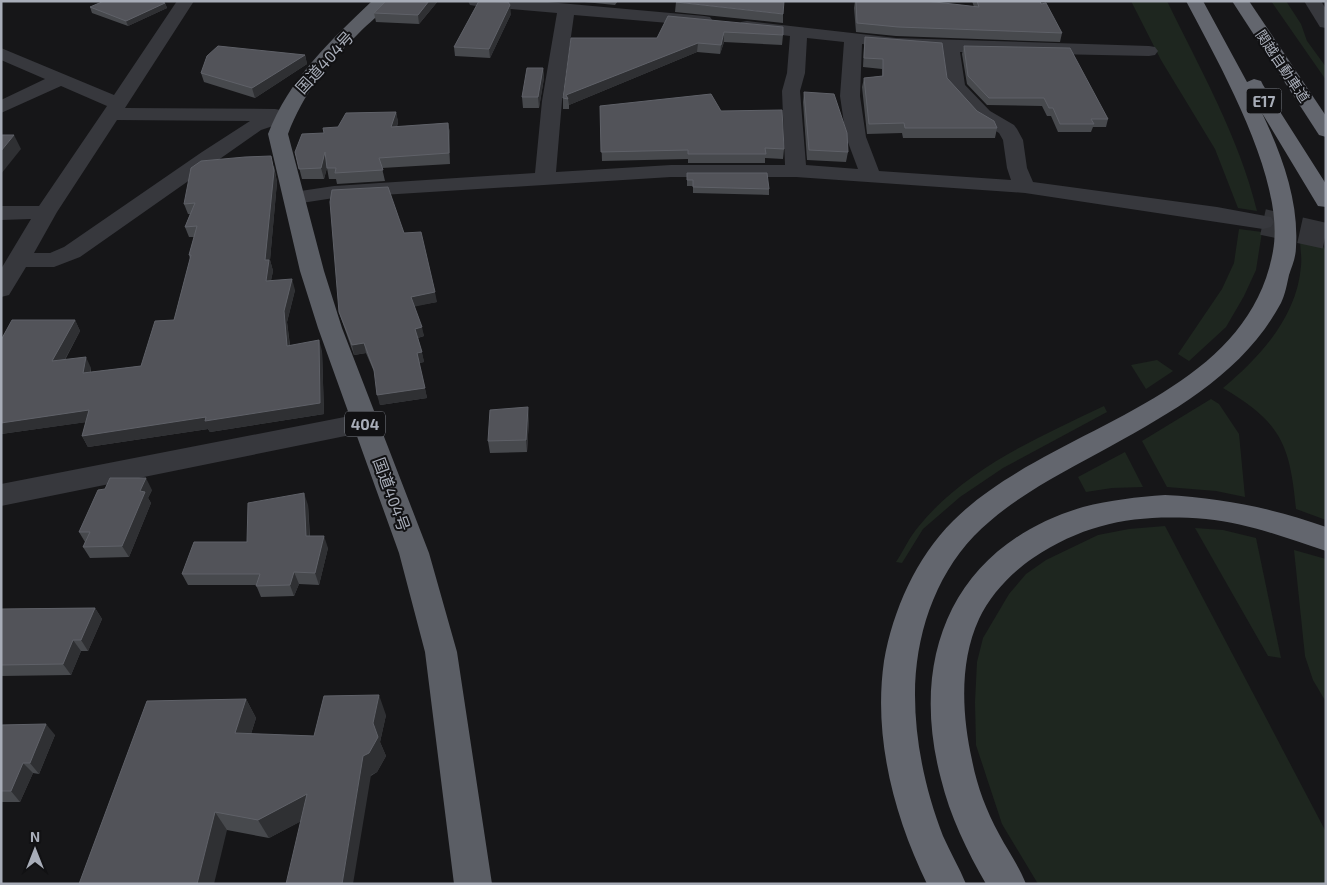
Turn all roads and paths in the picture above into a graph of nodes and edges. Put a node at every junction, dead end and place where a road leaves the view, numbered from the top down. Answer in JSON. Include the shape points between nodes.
{"nodes":[{"id":1,"x":186,"y":1,"type":"edge"},
{"id":2,"x":382,"y":1,"type":"edge"},
{"id":3,"x":476,"y":1,"type":"edge"},
{"id":4,"x":1194,"y":1,"type":"edge"},
{"id":5,"x":1203,"y":1,"type":"edge"},
{"id":6,"x":1241,"y":1,"type":"edge"},
{"id":7,"x":1312,"y":1,"type":"edge"},
{"id":8,"x":614,"y":7,"type":"edge"},
{"id":9,"x":566,"y":9,"type":"junction"},
{"id":10,"x":1326,"y":23,"type":"edge"},
{"id":11,"x":799,"y":31,"type":"junction"},
{"id":12,"x":853,"y":37,"type":"junction"},
{"id":13,"x":950,"y":46,"type":"junction"},
{"id":14,"x":1149,"y":51,"type":"dead end"},
{"id":15,"x":1,"y":53,"type":"edge"},
{"id":16,"x":60,"y":79,"type":"junction"},
{"id":17,"x":1,"y":107,"type":"edge"},
{"id":18,"x":114,"y":108,"type":"junction"},
{"id":19,"x":1326,"y":113,"type":"edge"},
{"id":20,"x":284,"y":116,"type":"junction"},
{"id":21,"x":1326,"y":131,"type":"edge"},
{"id":22,"x":796,"y":171,"type":"junction"},
{"id":23,"x":871,"y":176,"type":"junction"},
{"id":24,"x":545,"y":178,"type":"junction"},
{"id":25,"x":1025,"y":187,"type":"junction"},
{"id":26,"x":295,"y":198,"type":"junction"},
{"id":27,"x":1326,"y":201,"type":"edge"},
{"id":28,"x":46,"y":212,"type":"junction"},
{"id":29,"x":1,"y":213,"type":"edge"},
{"id":30,"x":1263,"y":222,"type":"tunnel mouth"},
{"id":31,"x":18,"y":260,"type":"junction"},
{"id":32,"x":1,"y":290,"type":"edge"},
{"id":33,"x":365,"y":423,"type":"junction"},
{"id":34,"x":4,"y":499,"type":"edge"},
{"id":35,"x":1326,"y":539,"type":"edge"},
{"id":36,"x":472,"y":884,"type":"edge"},
{"id":37,"x":947,"y":884,"type":"edge"},
{"id":38,"x":1007,"y":884,"type":"edge"}],
"edges":[{"from":1,"to":18,"type":"street"},
{"from":2,"to":20,"type":"highway","name":"国道404号","number":"404","via":[[309,76],[296,92]]},
{"from":3,"to":9,"type":"street"},
{"from":4,"to":37,"type":"highway","via":[[1239,88],[1275,172],[1285,222],[1286,248],[1281,273],[1268,306],[1232,353],[1178,395],[991,504],[965,526],[942,553],[924,584],[908,621],[898,669],[898,720],[906,771],[920,824]]},
{"from":5,"to":27,"type":"highway","number":"E17"},
{"from":6,"to":19,"type":"highway"},
{"from":6,"to":21,"type":"highway","name":"関越自動車道","number":"E17"},
{"from":7,"to":10,"type":"street"},
{"from":8,"to":9,"type":"street"},
{"from":8,"to":11,"type":"street"},
{"from":9,"to":24,"type":"street","via":[[552,101]]},
{"from":11,"to":12,"type":"street"},
{"from":11,"to":22,"type":"street","via":[[796,73],[791,91]]},
{"from":12,"to":13,"type":"street"},
{"from":12,"to":23,"type":"street","via":[[850,96],[856,137]]},
{"from":13,"to":14,"type":"street"},
{"from":13,"to":25,"type":"street","via":[[956,86],[983,115],[1007,129]]},
{"from":15,"to":16,"type":"street"},
{"from":16,"to":17,"type":"street"},
{"from":16,"to":18,"type":"street"},
{"from":18,"to":20,"type":"street"},
{"from":18,"to":28,"type":"street"},
{"from":20,"to":26,"type":"highway","name":"国道404号","number":"404","via":[[278,134]]},
{"from":20,"to":31,"type":"street","via":[[254,126],[72,252],[54,260]]},
{"from":22,"to":23,"type":"street"},
{"from":22,"to":24,"type":"street","via":[[672,171]]},
{"from":23,"to":25,"type":"street"},
{"from":24,"to":26,"type":"street","via":[[334,192]]},
{"from":25,"to":30,"type":"street"},
{"from":26,"to":33,"type":"highway","name":"国道404号","number":"404","via":[[312,271]]},
{"from":28,"to":29,"type":"street"},
{"from":28,"to":31,"type":"street"},
{"from":31,"to":32,"type":"street"},
{"from":33,"to":34,"type":"street"},
{"from":33,"to":36,"type":"highway","name":"国道404号","number":"404","via":[[414,553],[441,652]]},
{"from":35,"to":38,"type":"highway","via":[[1266,519],[1225,511],[1140,508],[1100,513],[1063,525],[1030,542],[1001,566],[978,592],[961,622],[952,656],[948,694],[958,779],[977,828]]}]}
